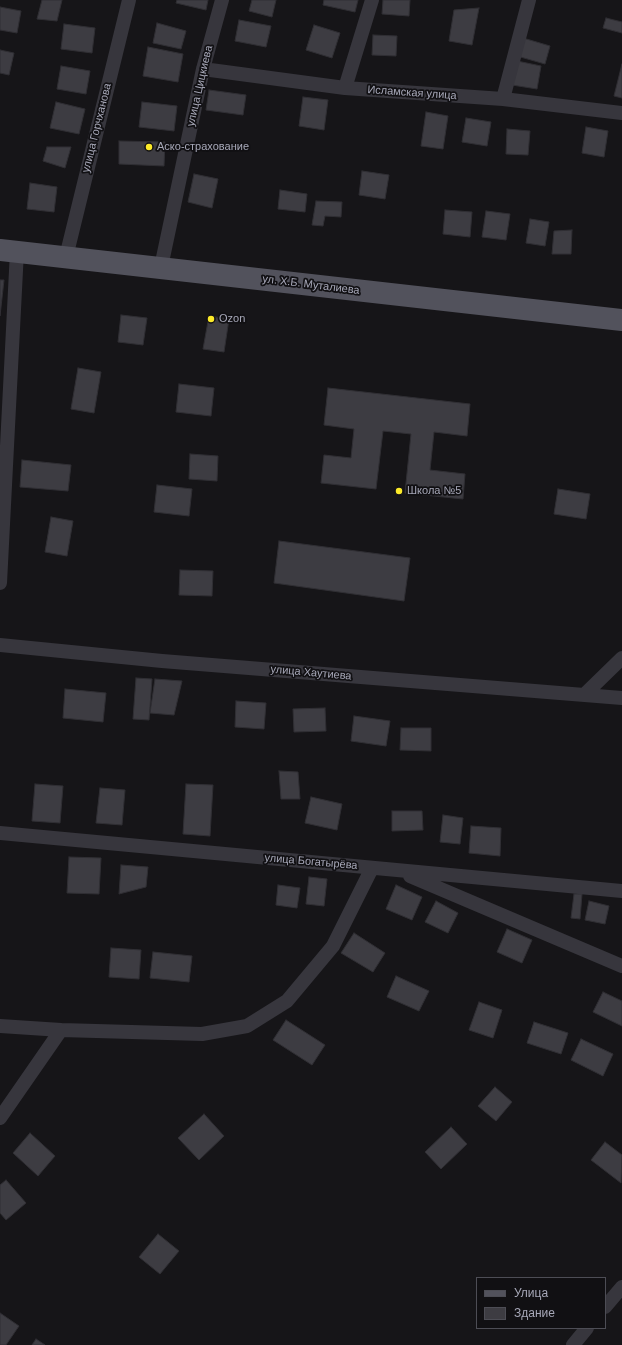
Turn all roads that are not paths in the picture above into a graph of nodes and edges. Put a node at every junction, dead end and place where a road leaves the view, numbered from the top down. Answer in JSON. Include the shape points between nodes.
{"nodes":[{"id":1,"x":129,"y":0,"type":"edge"},
{"id":2,"x":222,"y":0,"type":"edge"},
{"id":3,"x":372,"y":0,"type":"edge"},
{"id":4,"x":529,"y":0,"type":"edge"},
{"id":5,"x":203,"y":69,"type":"junction"},
{"id":6,"x":345,"y":88,"type":"junction"},
{"id":7,"x":503,"y":99,"type":"junction"},
{"id":8,"x":622,"y":112,"type":"edge"},
{"id":9,"x":9,"y":251,"type":"edge"},
{"id":10,"x":66,"y":257,"type":"junction"},
{"id":11,"x":161,"y":267,"type":"junction"},
{"id":12,"x":622,"y":320,"type":"edge"},
{"id":13,"x":4,"y":463,"type":"edge"},
{"id":14,"x":0,"y":582,"type":"edge"},
{"id":15,"x":0,"y":645,"type":"edge"},
{"id":16,"x":622,"y":658,"type":"edge"},
{"id":17,"x":584,"y":695,"type":"junction"},
{"id":18,"x":622,"y":698,"type":"edge"},
{"id":19,"x":0,"y":833,"type":"edge"},
{"id":20,"x":372,"y":868,"type":"junction"},
{"id":21,"x":397,"y":871,"type":"junction"},
{"id":22,"x":622,"y":891,"type":"edge"},
{"id":23,"x":622,"y":966,"type":"edge"},
{"id":24,"x":0,"y":1026,"type":"edge"},
{"id":25,"x":61,"y":1030,"type":"junction"},
{"id":26,"x":0,"y":1118,"type":"edge"},
{"id":27,"x":622,"y":1287,"type":"edge"},
{"id":28,"x":606,"y":1306,"type":"edge"},
{"id":29,"x":586,"y":1329,"type":"edge"},
{"id":30,"x":573,"y":1345,"type":"edge"}],
"edges":[{"from":1,"to":10,"type":"street","name":"улица Горчханова"},
{"from":2,"to":5,"type":"street","name":"улица Цицкиева"},
{"from":3,"to":6,"type":"street"},
{"from":4,"to":7,"type":"street"},
{"from":5,"to":6,"type":"street","name":"Исламская улица"},
{"from":5,"to":11,"type":"street","name":"улица Цицкиева"},
{"from":6,"to":7,"type":"street","name":"Исламская улица"},
{"from":7,"to":8,"type":"street","name":"Исламская улица"},
{"from":9,"to":10,"type":"main road","name":"ул. Х.Б. Муталиева"},
{"from":9,"to":13,"type":"street"},
{"from":10,"to":11,"type":"main road","name":"ул. Х.Б. Муталиева"},
{"from":11,"to":12,"type":"main road","name":"ул. Х.Б. Муталиева"},
{"from":13,"to":14,"type":"street"},
{"from":15,"to":17,"type":"street","name":"улица Хаутиева","via":[[170,662]]},
{"from":16,"to":17,"type":"street"},
{"from":17,"to":18,"type":"street","name":"улица Хаутиева"},
{"from":19,"to":20,"type":"street","name":"улица Богатырёва"},
{"from":20,"to":21,"type":"street","name":"улица Богатырёва"},
{"from":20,"to":25,"type":"street","via":[[333,946],[287,1001],[247,1026],[202,1034]]},
{"from":21,"to":22,"type":"street","name":"улица Богатырёва"},
{"from":21,"to":23,"type":"street"},
{"from":24,"to":25,"type":"street"},
{"from":25,"to":26,"type":"street"},
{"from":27,"to":28,"type":"street"},
{"from":29,"to":30,"type":"street"}]}
